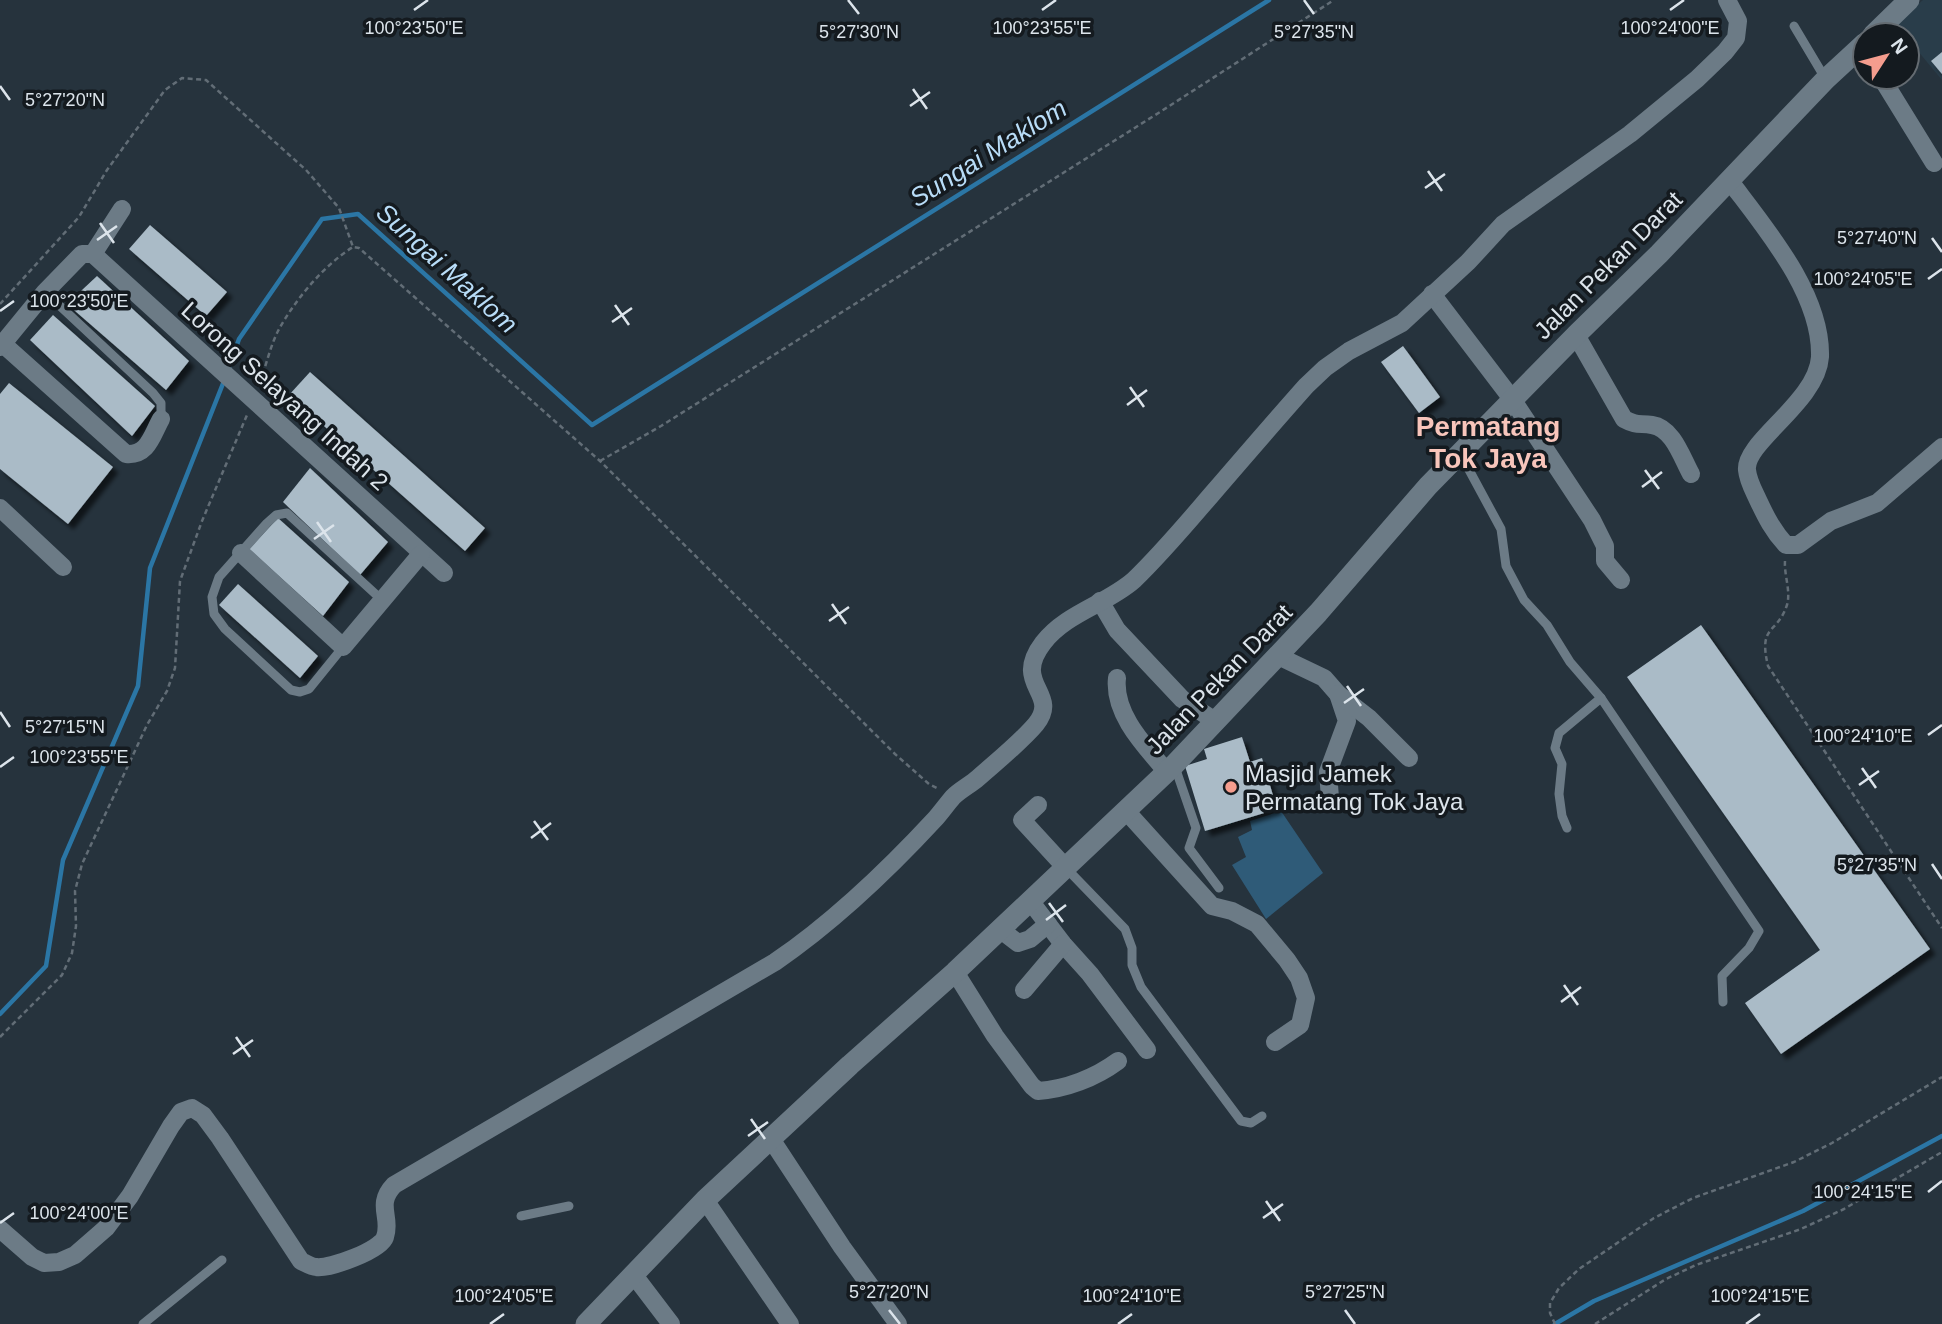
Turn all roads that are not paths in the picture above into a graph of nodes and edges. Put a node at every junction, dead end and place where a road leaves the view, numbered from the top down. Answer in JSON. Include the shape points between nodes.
{"nodes":[{"id":1,"x":1727,"y":0,"type":"edge"},
{"id":2,"x":1909,"y":0,"type":"edge"},
{"id":3,"x":1889,"y":21,"type":"edge"},
{"id":4,"x":1794,"y":26,"type":"dead end"},
{"id":5,"x":1851,"y":58,"type":"edge"},
{"id":6,"x":1826,"y":79,"type":"junction"},
{"id":7,"x":1890,"y":91,"type":"edge"},
{"id":8,"x":1934,"y":163,"type":"dead end"},
{"id":9,"x":1729,"y":180,"type":"junction"},
{"id":10,"x":122,"y":209,"type":"dead end"},
{"id":11,"x":93,"y":254,"type":"junction"},
{"id":12,"x":44,"y":292,"type":"junction"},
{"id":13,"x":1432,"y":294,"type":"junction"},
{"id":14,"x":1576,"y":335,"type":"junction"},
{"id":15,"x":1,"y":346,"type":"edge"},
{"id":16,"x":1512,"y":400,"type":"junction"},
{"id":17,"x":160,"y":419,"type":"joint"},
{"id":18,"x":1942,"y":447,"type":"edge"},
{"id":19,"x":1460,"y":453,"type":"junction"},
{"id":20,"x":1691,"y":474,"type":"dead end"},
{"id":21,"x":0,"y":508,"type":"edge"},
{"id":22,"x":241,"y":553,"type":"junction"},
{"id":23,"x":421,"y":554,"type":"junction"},
{"id":24,"x":63,"y":568,"type":"dead end"},
{"id":25,"x":444,"y":573,"type":"dead end"},
{"id":26,"x":1621,"y":580,"type":"dead end"},
{"id":27,"x":382,"y":600,"type":"junction"},
{"id":28,"x":1100,"y":601,"type":"junction"},
{"id":29,"x":343,"y":647,"type":"junction"},
{"id":30,"x":1278,"y":656,"type":"junction"},
{"id":31,"x":1117,"y":678,"type":"dead end"},
{"id":32,"x":1338,"y":694,"type":"junction"},
{"id":33,"x":1601,"y":698,"type":"junction"},
{"id":34,"x":1215,"y":721,"type":"junction"},
{"id":35,"x":1409,"y":758,"type":"dead end"},
{"id":36,"x":1170,"y":769,"type":"junction"},
{"id":37,"x":1330,"y":798,"type":"dead end"},
{"id":38,"x":1038,"y":805,"type":"dead end"},
{"id":39,"x":1127,"y":812,"type":"junction"},
{"id":40,"x":1567,"y":828,"type":"dead end"},
{"id":41,"x":1066,"y":868,"type":"junction"},
{"id":42,"x":1219,"y":888,"type":"dead end"},
{"id":43,"x":1031,"y":902,"type":"junction"},
{"id":44,"x":1048,"y":924,"type":"junction"},
{"id":45,"x":1001,"y":930,"type":"junction"},
{"id":46,"x":1063,"y":944,"type":"junction"},
{"id":47,"x":956,"y":972,"type":"junction"},
{"id":48,"x":1024,"y":990,"type":"dead end"},
{"id":49,"x":1723,"y":1002,"type":"dead end"},
{"id":50,"x":1275,"y":1042,"type":"dead end"},
{"id":51,"x":1147,"y":1050,"type":"dead end"},
{"id":52,"x":1118,"y":1061,"type":"dead end"},
{"id":53,"x":1262,"y":1116,"type":"dead end"},
{"id":54,"x":771,"y":1139,"type":"junction"},
{"id":55,"x":705,"y":1200,"type":"junction"},
{"id":56,"x":569,"y":1206,"type":"dead end"},
{"id":57,"x":521,"y":1216,"type":"dead end"},
{"id":58,"x":0,"y":1229,"type":"edge"},
{"id":59,"x":222,"y":1260,"type":"dead end"},
{"id":60,"x":633,"y":1273,"type":"junction"},
{"id":61,"x":143,"y":1324,"type":"edge"},
{"id":62,"x":586,"y":1324,"type":"edge"},
{"id":63,"x":671,"y":1324,"type":"edge"},
{"id":64,"x":790,"y":1324,"type":"edge"},
{"id":65,"x":898,"y":1324,"type":"edge"}],
"edges":[{"from":1,"to":13,"type":"street","via":[[1738,21],[1735,38],[1698,79],[1630,134],[1503,224]]},
{"from":2,"to":3,"type":"main road","name":"Jalan Pekan Darat"},
{"from":4,"to":6,"type":"lane"},
{"from":5,"to":6,"type":"main road","name":"Jalan Pekan Darat"},
{"from":6,"to":9,"type":"main road","name":"Jalan Pekan Darat"},
{"from":7,"to":8,"type":"street"},
{"from":9,"to":14,"type":"main road","name":"Jalan Pekan Darat"},
{"from":9,"to":18,"type":"street","via":[[1801,283],[1819,331],[1820,360],[1809,389],[1752,452],[1746,468],[1773,530],[1786,545],[1798,545],[1831,521],[1877,503]]},
{"from":10,"to":11,"type":"street"},
{"from":11,"to":12,"type":"street","via":[[82,254]]},
{"from":11,"to":23,"type":"street","name":"Lorong Selayang Indah 2"},
{"from":12,"to":15,"type":"street"},
{"from":12,"to":17,"type":"lane","via":[[153,393],[161,403]]},
{"from":13,"to":16,"type":"street"},
{"from":13,"to":28,"type":"street","via":[[1402,323],[1325,368],[1160,554],[1131,583]]},
{"from":14,"to":16,"type":"main road","name":"Jalan Pekan Darat"},
{"from":14,"to":20,"type":"street","via":[[1624,419],[1664,430]]},
{"from":15,"to":17,"type":"street","via":[[126,454],[143,451]]},
{"from":16,"to":19,"type":"main road","name":"Jalan Pekan Darat"},
{"from":16,"to":26,"type":"street","via":[[1592,520],[1605,546],[1605,561]]},
{"from":19,"to":30,"type":"main road","name":"Jalan Pekan Darat"},
{"from":19,"to":33,"type":"lane","via":[[1501,529],[1506,566],[1524,600]]},
{"from":21,"to":24,"type":"street"},
{"from":22,"to":27,"type":"lane","via":[[276,514],[287,513]]},
{"from":22,"to":29,"type":"street"},
{"from":22,"to":29,"type":"lane","via":[[219,577],[212,597],[214,614],[253,655],[291,690],[300,692],[309,689]]},
{"from":23,"to":25,"type":"street","name":"Lorong Selayang Indah 2"},
{"from":23,"to":27,"type":"street"},
{"from":27,"to":29,"type":"street"},
{"from":28,"to":34,"type":"street","via":[[1117,630],[1182,699]]},
{"from":28,"to":58,"type":"street","via":[[1058,628],[1033,658],[1033,682],[1043,696],[1037,723],[954,796],[890,865],[813,936],[394,1185],[384,1199],[385,1239],[380,1246],[317,1268],[301,1261],[220,1138],[192,1108],[181,1112],[106,1228],[75,1255],[44,1263]]},
{"from":30,"to":32,"type":"street","via":[[1324,678]]},
{"from":30,"to":34,"type":"main road","name":"Jalan Pekan Darat"},
{"from":31,"to":36,"type":"street","via":[[1115,693],[1134,733]]},
{"from":32,"to":35,"type":"street"},
{"from":32,"to":37,"type":"street","via":[[1347,721],[1328,772]]},
{"from":33,"to":40,"type":"lane","via":[[1559,733],[1557,740],[1555,748],[1562,764],[1559,794]]},
{"from":33,"to":49,"type":"lane","via":[[1759,931],[1722,976]]},
{"from":34,"to":36,"type":"main road","name":"Jalan Pekan Darat"},
{"from":36,"to":39,"type":"main road","name":"Jalan Pekan Darat"},
{"from":36,"to":42,"type":"lane","via":[[1196,828],[1189,848]]},
{"from":38,"to":41,"type":"street","via":[[1022,820]]},
{"from":39,"to":41,"type":"main road","name":"Jalan Pekan Darat"},
{"from":39,"to":50,"type":"street","via":[[1212,906],[1257,924],[1299,978],[1306,998],[1300,1025]]},
{"from":41,"to":43,"type":"main road","name":"Jalan Pekan Darat"},
{"from":41,"to":53,"type":"lane","via":[[1125,929],[1141,987],[1241,1121],[1251,1123]]},
{"from":43,"to":44,"type":"street"},
{"from":43,"to":45,"type":"main road","name":"Jalan Pekan Darat"},
{"from":44,"to":45,"type":"street","via":[[1018,943]]},
{"from":44,"to":46,"type":"street"},
{"from":45,"to":47,"type":"main road","name":"Jalan Pekan Darat"},
{"from":46,"to":48,"type":"street"},
{"from":46,"to":51,"type":"street"},
{"from":47,"to":52,"type":"street","via":[[995,1036],[1038,1091],[1099,1074]]},
{"from":47,"to":54,"type":"main road","name":"Jalan Pekan Darat"},
{"from":54,"to":55,"type":"main road","name":"Jalan Pekan Darat"},
{"from":54,"to":65,"type":"street"},
{"from":55,"to":60,"type":"main road","name":"Jalan Pekan Darat"},
{"from":55,"to":64,"type":"street"},
{"from":56,"to":57,"type":"lane"},
{"from":59,"to":61,"type":"lane"},
{"from":60,"to":62,"type":"main road","name":"Jalan Pekan Darat"},
{"from":60,"to":63,"type":"street"}]}
